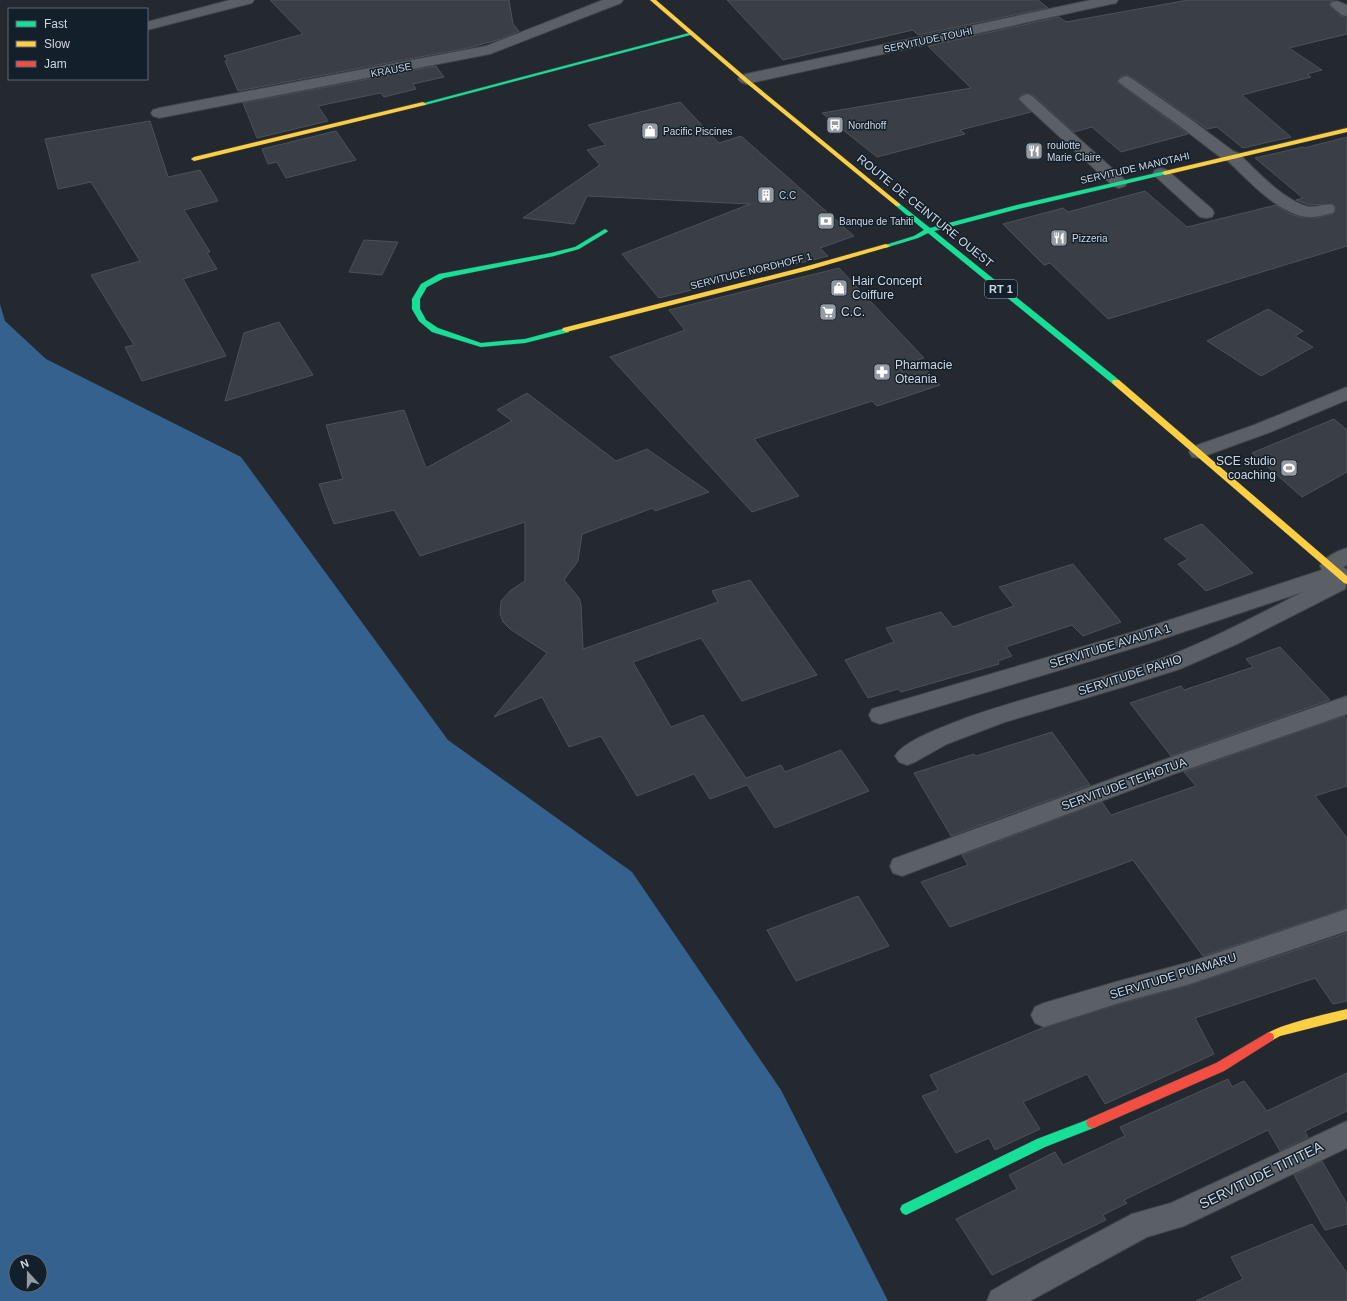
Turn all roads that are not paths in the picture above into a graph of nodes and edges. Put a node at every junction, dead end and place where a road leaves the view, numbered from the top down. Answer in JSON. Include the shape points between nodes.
{"nodes":[{"id":1,"x":220,"y":0,"type":"edge"},
{"id":2,"x":247,"y":0,"type":"edge"},
{"id":3,"x":616,"y":0,"type":"edge"},
{"id":4,"x":653,"y":0,"type":"edge"},
{"id":5,"x":1111,"y":0,"type":"edge"},
{"id":6,"x":204,"y":4,"type":"dead end"},
{"id":7,"x":148,"y":26,"type":"edge"},
{"id":8,"x":691,"y":34,"type":"junction"},
{"id":9,"x":746,"y":79,"type":"junction"},
{"id":10,"x":1126,"y":81,"type":"dead end"},
{"id":11,"x":1027,"y":99,"type":"dead end"},
{"id":12,"x":159,"y":113,"type":"dead end"},
{"id":13,"x":1347,"y":130,"type":"edge"},
{"id":14,"x":1231,"y":157,"type":"junction"},
{"id":15,"x":194,"y":159,"type":"dead end"},
{"id":16,"x":1161,"y":174,"type":"junction"},
{"id":17,"x":1118,"y":183,"type":"junction"},
{"id":18,"x":1327,"y":209,"type":"dead end"},
{"id":19,"x":1206,"y":213,"type":"dead end"},
{"id":20,"x":930,"y":230,"type":"junction"},
{"id":21,"x":605,"y":231,"type":"dead end"},
{"id":22,"x":1347,"y":393,"type":"edge"},
{"id":23,"x":1199,"y":452,"type":"junction"},
{"id":24,"x":1342,"y":571,"type":"edge"},
{"id":25,"x":1347,"y":705,"type":"edge"},
{"id":26,"x":880,"y":715,"type":"dead end"},
{"id":27,"x":907,"y":756,"type":"dead end"},
{"id":28,"x":902,"y":866,"type":"dead end"},
{"id":29,"x":1347,"y":920,"type":"edge"},
{"id":30,"x":1347,"y":1014,"type":"edge"},
{"id":31,"x":1044,"y":1015,"type":"dead end"},
{"id":32,"x":1347,"y":1134,"type":"edge"},
{"id":33,"x":906,"y":1209,"type":"dead end"},
{"id":34,"x":1002,"y":1301,"type":"edge"}],
"edges":[{"from":1,"to":6,"type":"street"},
{"from":2,"to":7,"type":"street"},
{"from":3,"to":12,"type":"street","name":"KRAUSE","via":[[490,50]]},
{"from":4,"to":8,"type":"street","name":"ROUTE DE CEINTURE OUEST","number":"RT 1"},
{"from":5,"to":9,"type":"street","name":"SERVITUDE TOUHI"},
{"from":8,"to":9,"type":"street","name":"ROUTE DE CEINTURE OUEST","number":"RT 1"},
{"from":8,"to":15,"type":"street","via":[[488,88]]},
{"from":9,"to":20,"type":"street","name":"ROUTE DE CEINTURE OUEST","number":"RT 1"},
{"from":10,"to":14,"type":"street"},
{"from":11,"to":17,"type":"street"},
{"from":13,"to":14,"type":"street","name":"SERVITUDE MANOTAHI"},
{"from":14,"to":16,"type":"street","name":"SERVITUDE MANOTAHI"},
{"from":14,"to":18,"type":"street","via":[[1284,202],[1296,209],[1308,213]]},
{"from":16,"to":17,"type":"street","name":"SERVITUDE MANOTAHI"},
{"from":16,"to":19,"type":"street"},
{"from":17,"to":20,"type":"street","name":"SERVITUDE MANOTAHI"},
{"from":20,"to":21,"type":"street","name":"SERVITUDE NORDHOFF 1","via":[[916,237],[846,259],[525,341],[481,345],[456,338],[435,330],[423,321],[416,309],[416,299],[424,286],[442,276],[552,255],[577,248]]},
{"from":20,"to":23,"type":"street","name":"ROUTE DE CEINTURE OUEST","number":"RT 1"},
{"from":22,"to":23,"type":"street"},
{"from":23,"to":24,"type":"street","name":"ROUTE DE CEINTURE OUEST","number":"RT 1"},
{"from":24,"to":26,"type":"street","name":"SERVITUDE AVAUTA 1","via":[[1139,638]]},
{"from":24,"to":27,"type":"street","name":"SERVITUDE PAHIO","via":[[1236,636],[1172,663],[999,716],[939,738]]},
{"from":25,"to":28,"type":"street","name":"SERVITUDE TEIHOTUA","via":[[1155,772]]},
{"from":29,"to":31,"type":"street","name":"SERVITUDE PUAMARU","via":[[1190,973]]},
{"from":30,"to":33,"type":"street","via":[[1278,1032],[1220,1067],[1109,1117],[1041,1143]]},
{"from":32,"to":34,"type":"street","name":"SERVITUDE TITITEA","via":[[1174,1216],[1142,1224]]}]}
